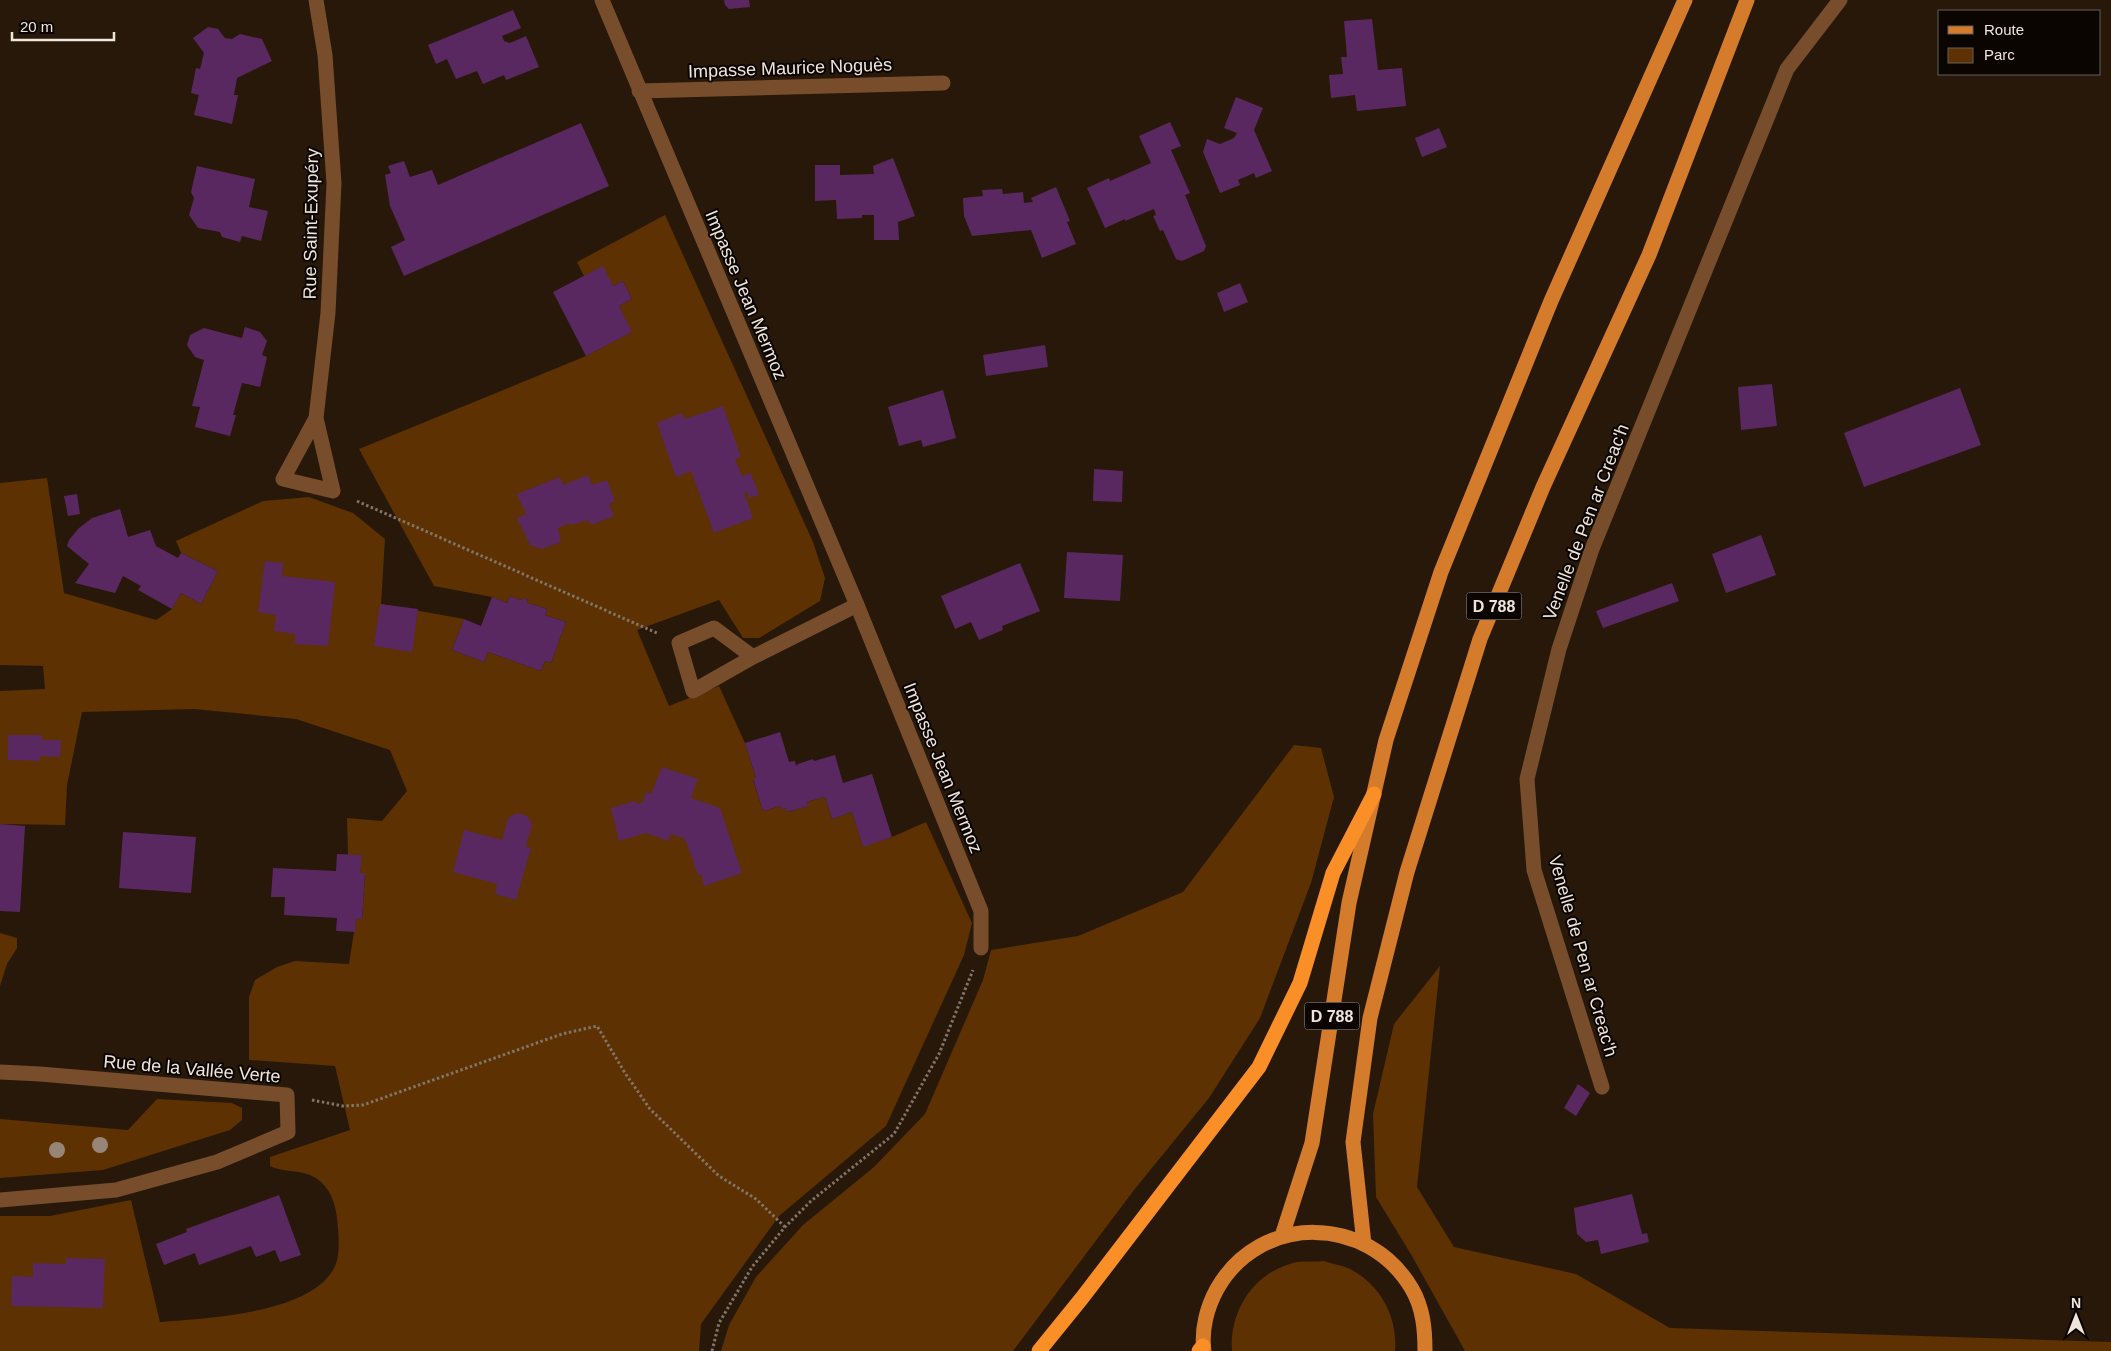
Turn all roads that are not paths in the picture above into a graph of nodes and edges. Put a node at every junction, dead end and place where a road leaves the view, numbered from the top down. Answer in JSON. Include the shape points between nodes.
{"nodes":[{"id":1,"x":316,"y":0,"type":"edge"},
{"id":2,"x":602,"y":0,"type":"edge"},
{"id":3,"x":1685,"y":0,"type":"edge"},
{"id":4,"x":1747,"y":0,"type":"edge"},
{"id":5,"x":1840,"y":0,"type":"edge"},
{"id":6,"x":943,"y":83,"type":"dead end"},
{"id":7,"x":639,"y":91,"type":"junction"},
{"id":8,"x":316,"y":418,"type":"junction"},
{"id":9,"x":857,"y":605,"type":"junction"},
{"id":10,"x":753,"y":657,"type":"junction"},
{"id":11,"x":1374,"y":794,"type":"junction"},
{"id":12,"x":982,"y":948,"type":"road end"},
{"id":13,"x":0,"y":1072,"type":"edge"},
{"id":14,"x":1602,"y":1087,"type":"dead end"},
{"id":15,"x":0,"y":1200,"type":"edge"},
{"id":16,"x":1282,"y":1236,"type":"junction"},
{"id":17,"x":1364,"y":1244,"type":"junction"},
{"id":18,"x":1202,"y":1349,"type":"edge"},
{"id":19,"x":1039,"y":1351,"type":"edge"},
{"id":20,"x":1425,"y":1351,"type":"edge"}],
"edges":[{"from":1,"to":8,"type":"street","name":"Rue Saint-Exupéry","via":[[325,55],[334,183],[328,313]]},
{"from":2,"to":7,"type":"street","name":"Impasse Jean Mermoz"},
{"from":3,"to":11,"type":"main road","number":"D 788","via":[[1551,300],[1441,572],[1386,740]]},
{"from":4,"to":17,"type":"main road","number":"D 788","via":[[1649,255],[1543,487],[1480,639],[1407,872],[1370,1018],[1353,1142]]},
{"from":5,"to":14,"type":"street","name":"Venelle de Pen ar Creac'h","via":[[1787,69],[1592,548],[1559,649],[1527,780],[1534,870]]},
{"from":6,"to":7,"type":"street","name":"Impasse Maurice Noguès"},
{"from":7,"to":9,"type":"street","name":"Impasse Jean Mermoz"},
{"from":8,"to":8,"type":"street","name":"Rue Saint-Exupéry","via":[[283,479],[333,490]]},
{"from":9,"to":10,"type":"street"},
{"from":9,"to":12,"type":"street","name":"Impasse Jean Mermoz","via":[[981,911]]},
{"from":10,"to":10,"type":"street","via":[[714,628],[679,643],[694,691]]},
{"from":11,"to":16,"type":"main road","number":"D 788","via":[[1349,903],[1312,1144]]},
{"from":11,"to":19,"type":"highway","via":[[1333,873],[1300,982],[1259,1067]]},
{"from":13,"to":15,"type":"street","name":"Rue de la Vallée Verte","via":[[287,1095],[288,1132],[217,1162],[116,1190]]},
{"from":16,"to":17,"type":"main road","via":[[1324,1232]]},
{"from":16,"to":18,"type":"main road","via":[[1240,1260],[1224,1278],[1207,1314]]},
{"from":17,"to":20,"type":"main road","via":[[1399,1271],[1412,1289],[1425,1331]]}]}
